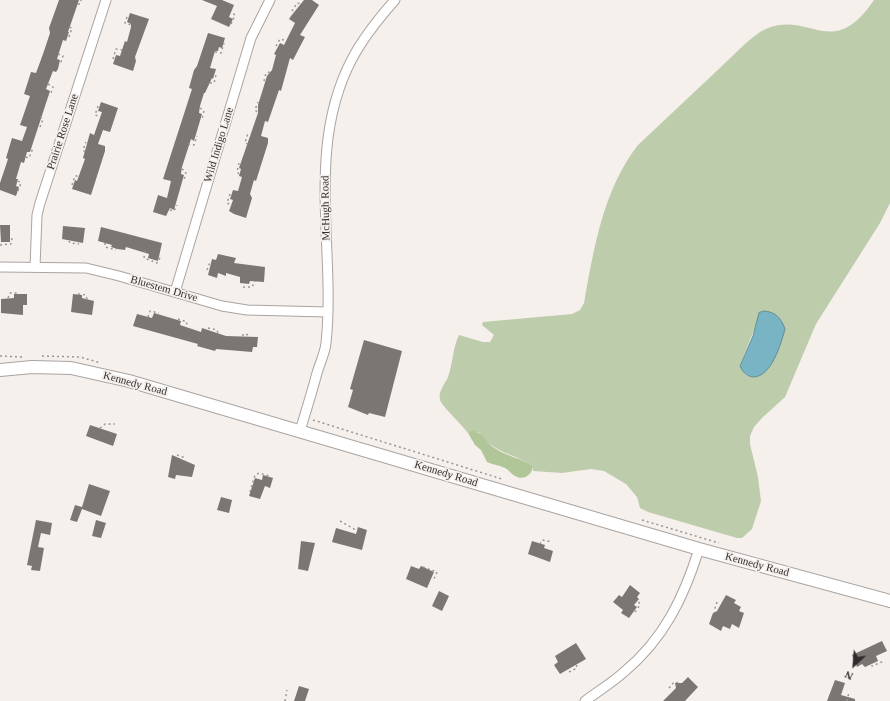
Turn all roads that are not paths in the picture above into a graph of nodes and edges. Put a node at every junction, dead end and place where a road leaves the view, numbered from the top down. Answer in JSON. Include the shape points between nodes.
{"nodes":[{"id":1,"x":106,"y":0,"type":"edge"},
{"id":2,"x":270,"y":0,"type":"edge"},
{"id":3,"x":395,"y":0,"type":"edge"},
{"id":4,"x":0,"y":267,"type":"edge"},
{"id":5,"x":35,"y":267,"type":"junction"},
{"id":6,"x":175,"y":292,"type":"junction"},
{"id":7,"x":328,"y":312,"type":"junction"},
{"id":8,"x":0,"y":370,"type":"edge"},
{"id":9,"x":300,"y":431,"type":"junction"},
{"id":10,"x":699,"y":549,"type":"junction"},
{"id":11,"x":890,"y":601,"type":"edge"},
{"id":12,"x":585,"y":701,"type":"edge"}],
"edges":[{"from":1,"to":5,"type":"street","name":"Prairie Rose Lane","via":[[40,203],[37,215]]},
{"from":2,"to":6,"type":"street","name":"Wild Indigo Lane","via":[[252,38]]},
{"from":3,"to":7,"type":"street","name":"McHugh Road","via":[[374,24],[352,59],[337,94],[327,140],[324,184]]},
{"from":4,"to":5,"type":"street","name":"Bluestem Drive"},
{"from":5,"to":6,"type":"street","name":"Bluestem Drive","via":[[98,270]]},
{"from":6,"to":7,"type":"street","name":"Bluestem Drive","via":[[222,306],[247,310]]},
{"from":7,"to":9,"type":"street","name":"McHugh Road","via":[[326,346]]},
{"from":8,"to":9,"type":"main road","name":"Kennedy Road","via":[[32,367],[71,368],[129,381]]},
{"from":9,"to":10,"type":"main road","name":"Kennedy Road"},
{"from":10,"to":11,"type":"main road","name":"Kennedy Road"},
{"from":10,"to":12,"type":"street","via":[[682,596],[662,632],[634,664]]}]}
